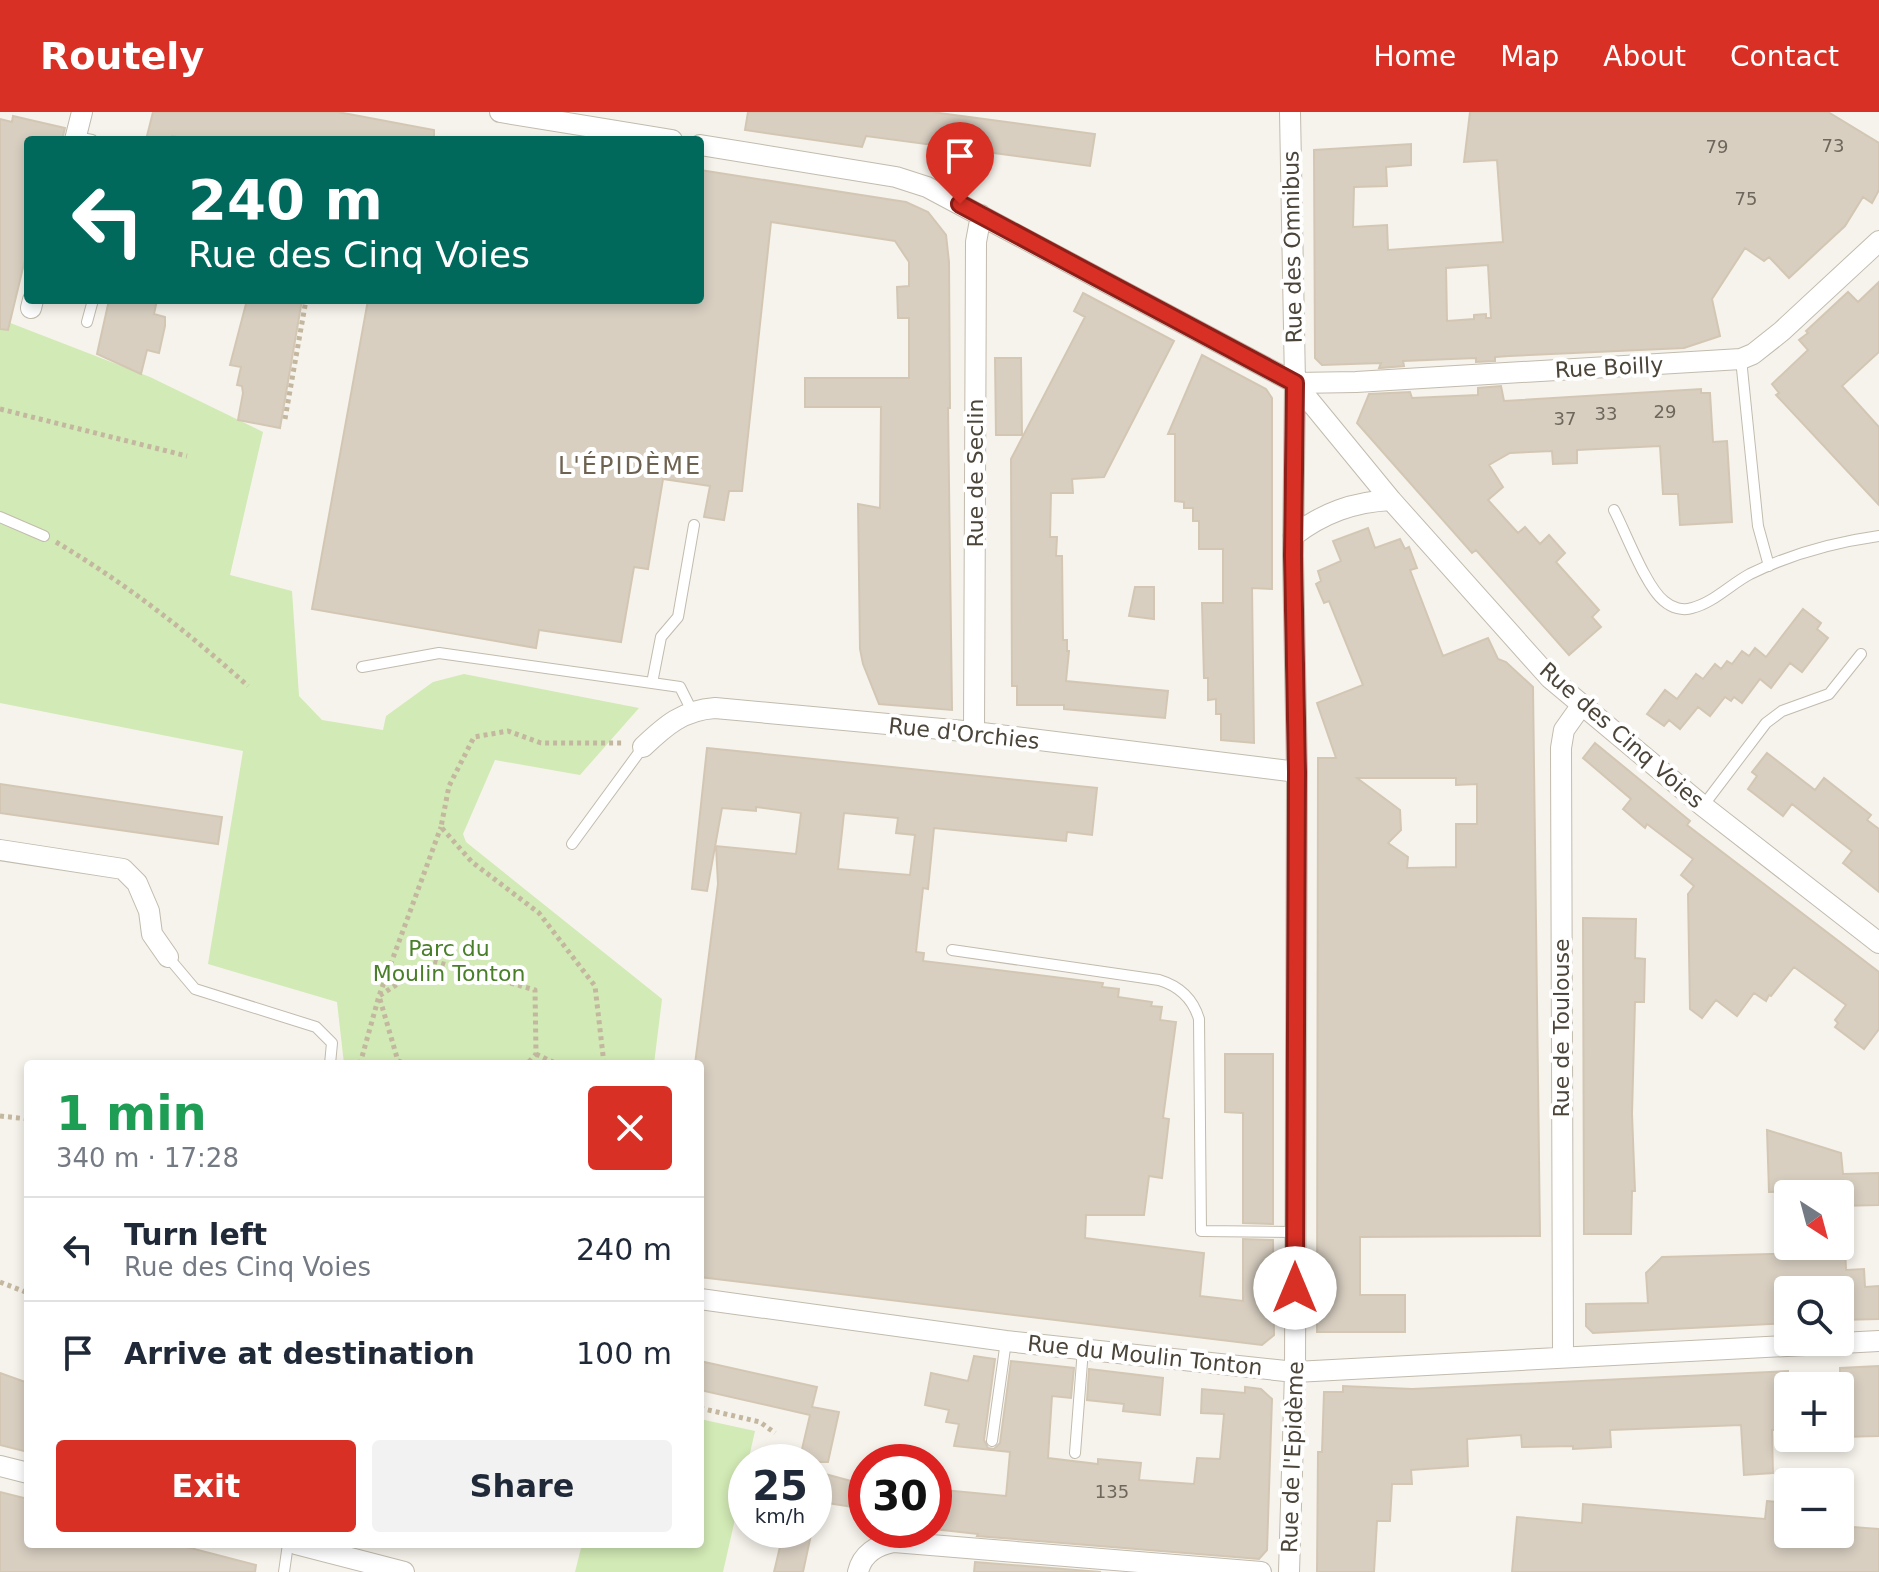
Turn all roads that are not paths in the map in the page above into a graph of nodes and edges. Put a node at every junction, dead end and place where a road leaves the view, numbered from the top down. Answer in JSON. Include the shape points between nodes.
{"nodes":[{"id":1,"x":82,"y":112,"type":"edge"},
{"id":2,"x":500,"y":112,"type":"edge"},
{"id":3,"x":628,"y":112,"type":"edge"},
{"id":4,"x":1290,"y":112,"type":"edge"},
{"id":5,"x":621,"y":132,"type":"junction"},
{"id":6,"x":81,"y":136,"type":"edge"},
{"id":7,"x":646,"y":136,"type":"edge"},
{"id":8,"x":704,"y":146,"type":"edge"},
{"id":9,"x":981,"y":215,"type":"junction"},
{"id":10,"x":1879,"y":241,"type":"edge"},
{"id":11,"x":92,"y":304,"type":"edge"},
{"id":12,"x":87,"y":322,"type":"dead end"},
{"id":13,"x":1741,"y":359,"type":"junction"},
{"id":14,"x":1295,"y":383,"type":"junction"},
{"id":15,"x":1391,"y":500,"type":"junction"},
{"id":16,"x":1614,"y":510,"type":"dead end"},
{"id":17,"x":0,"y":517,"type":"edge"},
{"id":18,"x":694,"y":525,"type":"dead end"},
{"id":19,"x":44,"y":536,"type":"road end"},
{"id":20,"x":1293,"y":536,"type":"junction"},
{"id":21,"x":1879,"y":536,"type":"edge"},
{"id":22,"x":1769,"y":566,"type":"junction"},
{"id":23,"x":1861,"y":654,"type":"dead end"},
{"id":24,"x":362,"y":667,"type":"dead end"},
{"id":25,"x":652,"y":683,"type":"junction"},
{"id":26,"x":1581,"y":706,"type":"junction"},
{"id":27,"x":692,"y":711,"type":"junction"},
{"id":28,"x":974,"y":732,"type":"junction"},
{"id":29,"x":643,"y":747,"type":"joint"},
{"id":30,"x":1297,"y":772,"type":"junction"},
{"id":31,"x":1703,"y":806,"type":"junction"},
{"id":32,"x":572,"y":844,"type":"dead end"},
{"id":33,"x":0,"y":850,"type":"edge"},
{"id":34,"x":1879,"y":943,"type":"edge"},
{"id":35,"x":952,"y":950,"type":"dead end"},
{"id":36,"x":168,"y":957,"type":"joint"},
{"id":37,"x":330,"y":1060,"type":"edge"},
{"id":38,"x":1295,"y":1232,"type":"junction"},
{"id":39,"x":704,"y":1300,"type":"edge"},
{"id":40,"x":1006,"y":1341,"type":"junction"},
{"id":41,"x":1879,"y":1341,"type":"edge"},
{"id":42,"x":1083,"y":1349,"type":"junction"},
{"id":43,"x":1563,"y":1356,"type":"junction"},
{"id":44,"x":1295,"y":1372,"type":"junction"},
{"id":45,"x":992,"y":1441,"type":"dead end"},
{"id":46,"x":1075,"y":1453,"type":"dead end"},
{"id":47,"x":0,"y":1466,"type":"edge"},
{"id":48,"x":24,"y":1472,"type":"edge"},
{"id":49,"x":287,"y":1548,"type":"edge"},
{"id":50,"x":311,"y":1548,"type":"edge"},
{"id":51,"x":284,"y":1572,"type":"edge"},
{"id":52,"x":404,"y":1572,"type":"edge"},
{"id":53,"x":858,"y":1572,"type":"edge"},
{"id":54,"x":1261,"y":1572,"type":"edge"},
{"id":55,"x":1289,"y":1572,"type":"edge"}],
"edges":[{"from":1,"to":6,"type":"street"},
{"from":2,"to":5,"type":"street"},
{"from":3,"to":5,"type":"street"},
{"from":4,"to":14,"type":"street","name":"Rue des Omnibus"},
{"from":5,"to":7,"type":"street"},
{"from":8,"to":9,"type":"street","name":"Rue des Cinq Voies","via":[[907,180]]},
{"from":9,"to":14,"type":"street","name":"Rue des Cinq Voies"},
{"from":9,"to":28,"type":"street","name":"Rue de Seclin","via":[[976,242]]},
{"from":10,"to":13,"type":"street","name":"Rue Boilly","via":[[1765,346]]},
{"from":11,"to":12,"type":"lane"},
{"from":13,"to":14,"type":"street","name":"Rue Boilly"},
{"from":13,"to":22,"type":"lane","via":[[1758,526]]},
{"from":14,"to":15,"type":"street","name":"Rue des Cinq Voies"},
{"from":14,"to":20,"type":"street","name":"Rue de l'Epidème"},
{"from":15,"to":20,"type":"street","via":[[1341,508]]},
{"from":15,"to":26,"type":"street","name":"Rue des Cinq Voies"},
{"from":16,"to":22,"type":"lane","via":[[1653,587],[1672,607],[1699,606]]},
{"from":17,"to":19,"type":"lane"},
{"from":18,"to":25,"type":"lane","via":[[678,617],[661,637]]},
{"from":20,"to":30,"type":"street","name":"Rue de l'Epidème"},
{"from":21,"to":22,"type":"lane"},
{"from":23,"to":31,"type":"lane","via":[[1829,694],[1782,711],[1766,723]]},
{"from":24,"to":25,"type":"lane","via":[[439,653]]},
{"from":25,"to":27,"type":"lane","via":[[680,687]]},
{"from":26,"to":31,"type":"street","name":"Rue des Cinq Voies"},
{"from":26,"to":43,"type":"street","name":"Rue de Toulouse","via":[[1564,730],[1561,748]]},
{"from":27,"to":28,"type":"street","name":"Rue d'Orchies","via":[[715,708]]},
{"from":27,"to":29,"type":"street"},
{"from":28,"to":30,"type":"street","name":"Rue d'Orchies"},
{"from":29,"to":32,"type":"lane"},
{"from":30,"to":38,"type":"street","name":"Rue de l'Epidème"},
{"from":31,"to":34,"type":"street","name":"Rue des Cinq Voies"},
{"from":33,"to":36,"type":"street","via":[[123,869],[137,883],[152,934]]},
{"from":35,"to":38,"type":"lane","via":[[1159,980],[1176,987],[1191,1001],[1199,1019],[1201,1231]]},
{"from":36,"to":37,"type":"lane","via":[[195,989],[316,1027],[332,1043]]},
{"from":38,"to":44,"type":"street","name":"Rue de l'Epidème"},
{"from":39,"to":40,"type":"street","name":"Rue du Moulin Tonton"},
{"from":40,"to":42,"type":"street","name":"Rue du Moulin Tonton"},
{"from":40,"to":45,"type":"lane"},
{"from":41,"to":43,"type":"street","name":"Rue du Moulin Tonton"},
{"from":42,"to":44,"type":"street","name":"Rue du Moulin Tonton"},
{"from":42,"to":46,"type":"lane"},
{"from":43,"to":44,"type":"street","name":"Rue du Moulin Tonton"},
{"from":44,"to":55,"type":"street","name":"Rue de l'Epidème"},
{"from":47,"to":48,"type":"street"},
{"from":49,"to":51,"type":"lane"},
{"from":50,"to":52,"type":"street"},
{"from":53,"to":54,"type":"street","via":[[871,1551],[894,1542]]}]}
